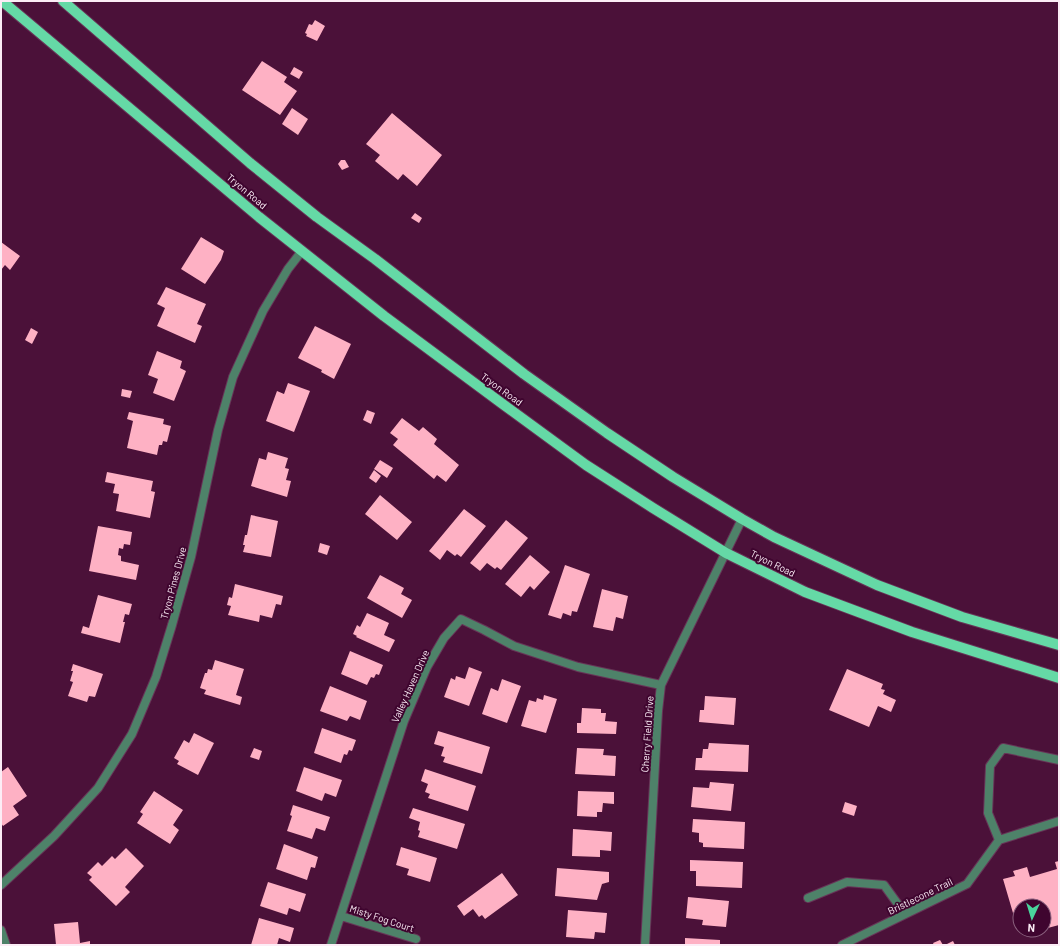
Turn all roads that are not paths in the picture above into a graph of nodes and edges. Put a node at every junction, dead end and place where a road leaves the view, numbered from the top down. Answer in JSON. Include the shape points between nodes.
{"nodes":[{"id":1,"x":2,"y":1,"type":"edge"},
{"id":2,"x":63,"y":1,"type":"edge"},
{"id":3,"x":302,"y":251,"type":"junction"},
{"id":4,"x":742,"y":519,"type":"junction"},
{"id":5,"x":726,"y":553,"type":"junction"},
{"id":6,"x":1059,"y":645,"type":"edge"},
{"id":7,"x":1059,"y":678,"type":"edge"},
{"id":8,"x":661,"y":685,"type":"junction"},
{"id":9,"x":1059,"y":760,"type":"edge"},
{"id":10,"x":1059,"y":821,"type":"edge"},
{"id":11,"x":999,"y":840,"type":"junction"},
{"id":12,"x":1,"y":885,"type":"edge"},
{"id":13,"x":808,"y":898,"type":"dead end"},
{"id":14,"x":906,"y":914,"type":"junction"},
{"id":15,"x":341,"y":916,"type":"junction"},
{"id":16,"x":1,"y":930,"type":"edge"},
{"id":17,"x":416,"y":940,"type":"dead end"},
{"id":18,"x":6,"y":945,"type":"edge"},
{"id":19,"x":331,"y":945,"type":"edge"},
{"id":20,"x":645,"y":945,"type":"edge"},
{"id":21,"x":842,"y":945,"type":"edge"}],
"edges":[{"from":1,"to":3,"type":"main road","name":"Tryon Road"},
{"from":2,"to":4,"type":"main road","via":[[250,163],[317,217],[524,374],[607,433]]},
{"from":3,"to":5,"type":"main road","name":"Tryon Road","via":[[384,316],[586,465]]},
{"from":3,"to":12,"type":"street","name":"Tryon Pines Drive","via":[[263,311],[233,378],[218,430],[191,557],[172,625],[156,677],[132,734],[98,788],[54,836]]},
{"from":4,"to":5,"type":"street","name":"Cherry Field Drive"},
{"from":4,"to":6,"type":"main road","via":[[837,567],[924,604]]},
{"from":5,"to":7,"type":"main road","name":"Tryon Road","via":[[805,592],[855,612]]},
{"from":5,"to":8,"type":"street","name":"Cherry Field Drive"},
{"from":8,"to":15,"type":"street","name":"Valley Haven Drive","via":[[578,667],[521,648],[461,619],[444,638],[427,667],[404,721]]},
{"from":8,"to":20,"type":"street","name":"Cherry Field Drive"},
{"from":9,"to":11,"type":"street","via":[[1003,748],[990,766],[988,813]]},
{"from":10,"to":11,"type":"street"},
{"from":11,"to":14,"type":"street","name":"Bristlecone Trail","via":[[967,884]]},
{"from":13,"to":14,"type":"street","via":[[847,882],[884,886]]},
{"from":14,"to":21,"type":"street","name":"Bristlecone Trail"},
{"from":15,"to":17,"type":"street","name":"Misty Fog Court"},
{"from":15,"to":19,"type":"street","name":"Valley Haven Drive"},
{"from":16,"to":18,"type":"street"}]}
